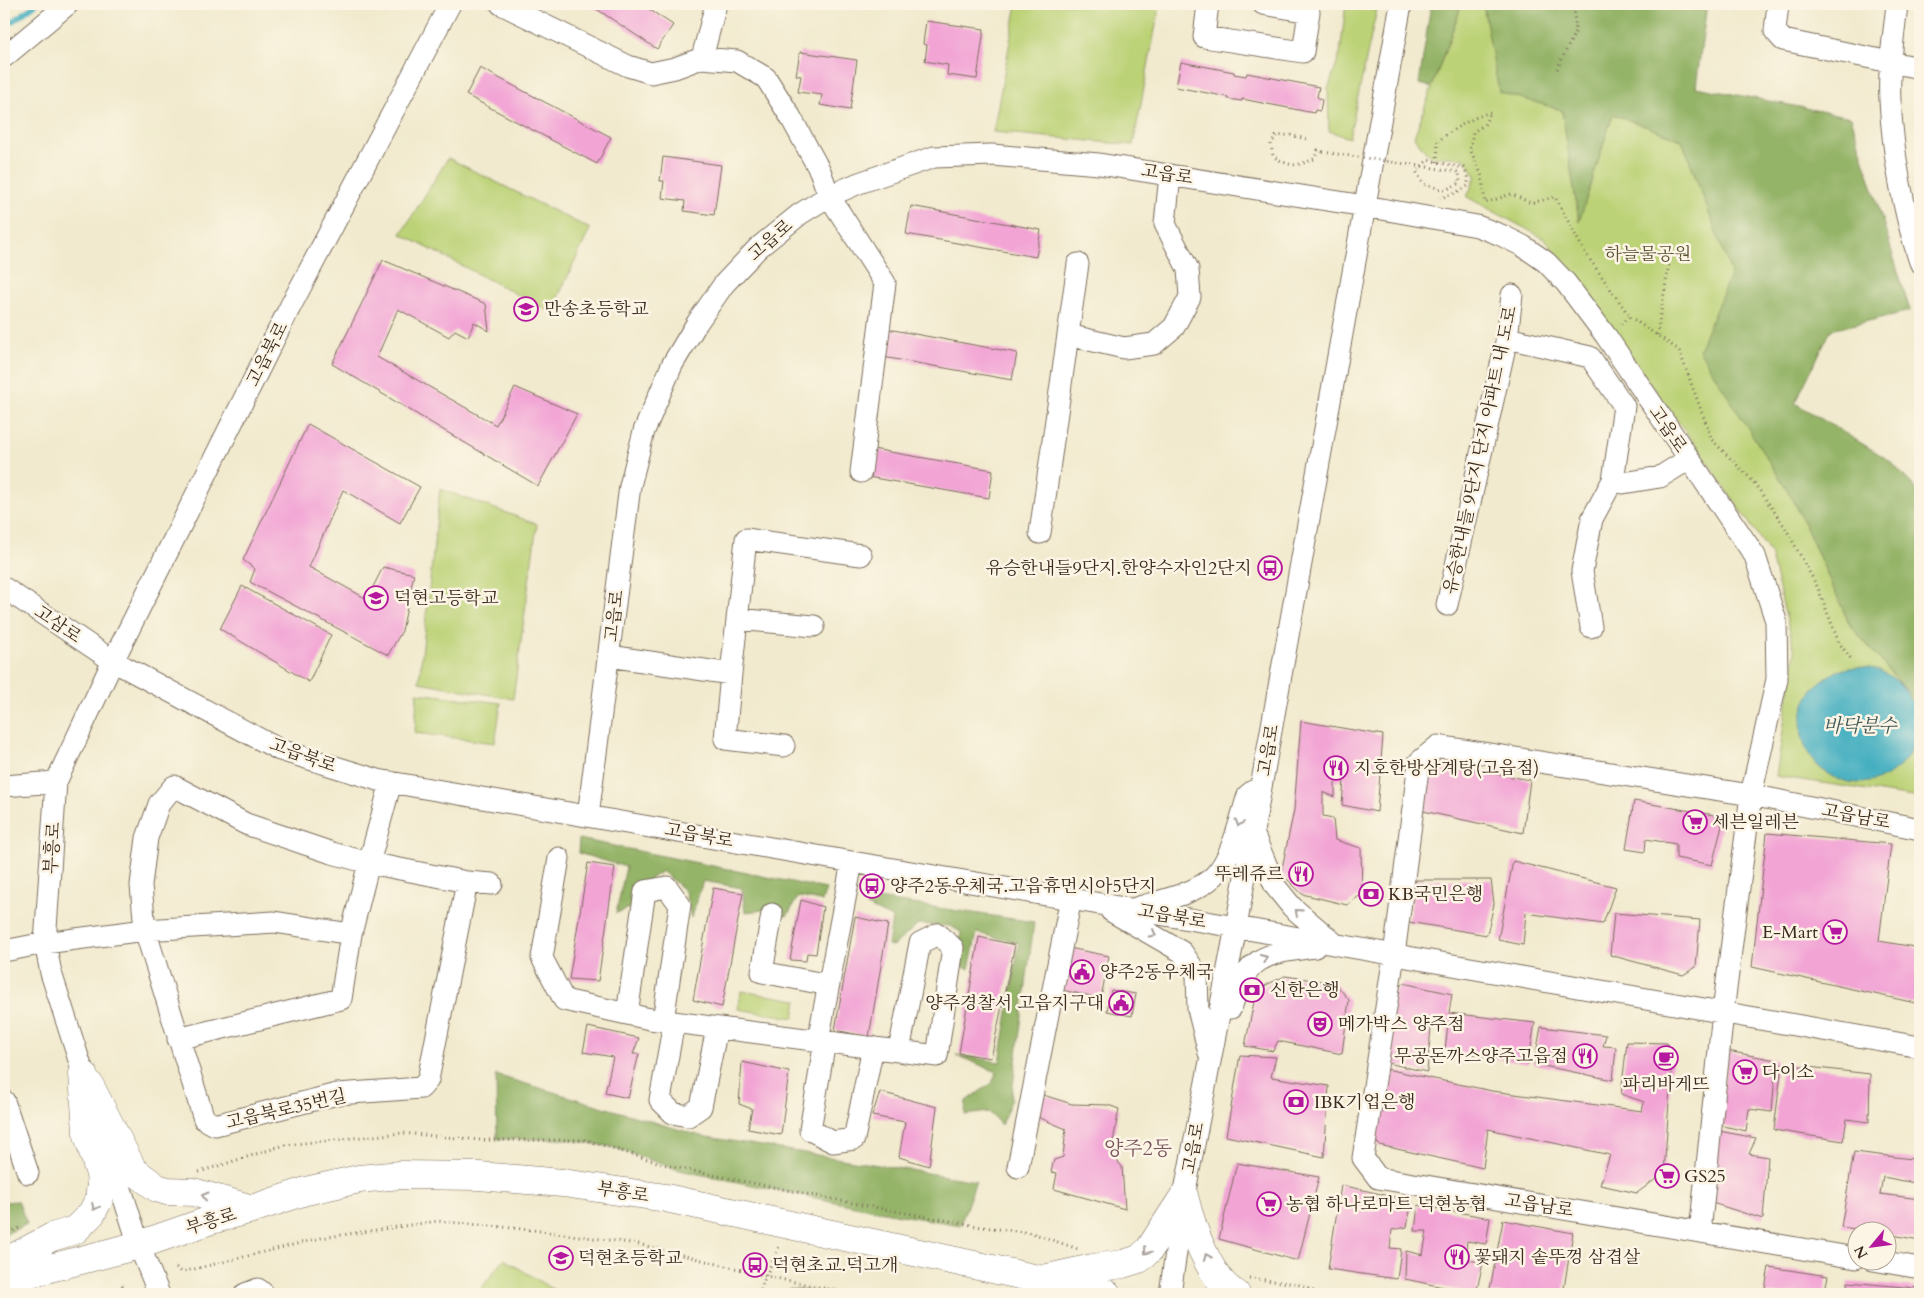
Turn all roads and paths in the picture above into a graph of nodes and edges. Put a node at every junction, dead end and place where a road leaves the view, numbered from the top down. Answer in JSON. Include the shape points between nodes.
{"nodes":[{"id":1,"x":68,"y":4,"type":"edge"},
{"id":2,"x":450,"y":4,"type":"edge"},
{"id":3,"x":501,"y":4,"type":"edge"},
{"id":4,"x":716,"y":4,"type":"edge"},
{"id":5,"x":1208,"y":4,"type":"edge"},
{"id":6,"x":1263,"y":4,"type":"edge"},
{"id":7,"x":1401,"y":4,"type":"edge"},
{"id":8,"x":1577,"y":4,"type":"edge"},
{"id":9,"x":1778,"y":4,"type":"edge"},
{"id":10,"x":1897,"y":4,"type":"edge"},
{"id":11,"x":4,"y":57,"type":"edge"},
{"id":12,"x":702,"y":58,"type":"junction"},
{"id":13,"x":1891,"y":62,"type":"junction"},
{"id":14,"x":1920,"y":68,"type":"edge"},
{"id":15,"x":1557,"y":69,"type":"dead end"},
{"id":16,"x":1306,"y":139,"type":"dead end"},
{"id":17,"x":1437,"y":162,"type":"junction"},
{"id":18,"x":1170,"y":175,"type":"junction"},
{"id":19,"x":829,"y":196,"type":"junction"},
{"id":20,"x":1440,"y":198,"type":"dead end"},
{"id":21,"x":1365,"y":206,"type":"junction"},
{"id":22,"x":1672,"y":246,"type":"dead end"},
{"id":23,"x":1920,"y":262,"type":"edge"},
{"id":24,"x":1078,"y":264,"type":"dead end"},
{"id":25,"x":1512,"y":295,"type":"dead end"},
{"id":26,"x":1630,"y":317,"type":"junction"},
{"id":27,"x":1068,"y":335,"type":"junction"},
{"id":28,"x":1657,"y":335,"type":"junction"},
{"id":29,"x":1606,"y":336,"type":"junction"},
{"id":30,"x":1510,"y":338,"type":"junction"},
{"id":31,"x":1689,"y":460,"type":"junction"},
{"id":32,"x":861,"y":472,"type":"dead end"},
{"id":33,"x":1612,"y":480,"type":"junction"},
{"id":34,"x":1040,"y":533,"type":"dead end"},
{"id":35,"x":861,"y":555,"type":"dead end"},
{"id":36,"x":4,"y":588,"type":"edge"},
{"id":37,"x":1447,"y":605,"type":"dead end"},
{"id":38,"x":737,"y":619,"type":"junction"},
{"id":39,"x":814,"y":626,"type":"dead end"},
{"id":40,"x":1590,"y":626,"type":"dead end"},
{"id":41,"x":609,"y":656,"type":"junction"},
{"id":42,"x":1851,"y":659,"type":"dead end"},
{"id":43,"x":113,"y":661,"type":"junction"},
{"id":44,"x":730,"y":674,"type":"junction"},
{"id":45,"x":784,"y":746,"type":"dead end"},
{"id":46,"x":56,"y":782,"type":"junction"},
{"id":47,"x":391,"y":782,"type":"junction"},
{"id":48,"x":1262,"y":782,"type":"junction"},
{"id":49,"x":4,"y":786,"type":"edge"},
{"id":50,"x":1751,"y":795,"type":"junction"},
{"id":51,"x":588,"y":816,"type":"junction"},
{"id":52,"x":1920,"y":829,"type":"edge"},
{"id":53,"x":1253,"y":833,"type":"junction"},
{"id":54,"x":559,"y":858,"type":"dead end"},
{"id":55,"x":852,"y":862,"type":"junction"},
{"id":56,"x":369,"y":863,"type":"junction"},
{"id":57,"x":467,"y":882,"type":"junction"},
{"id":58,"x":492,"y":884,"type":"dead end"},
{"id":59,"x":1071,"y":898,"type":"junction"},
{"id":60,"x":1095,"y":903,"type":"junction"},
{"id":61,"x":1132,"y":909,"type":"junction"},
{"id":62,"x":772,"y":914,"type":"dead end"},
{"id":63,"x":1236,"y":927,"type":"junction"},
{"id":64,"x":145,"y":930,"type":"junction"},
{"id":65,"x":351,"y":934,"type":"junction"},
{"id":66,"x":46,"y":943,"type":"junction"},
{"id":67,"x":1335,"y":944,"type":"junction"},
{"id":68,"x":4,"y":951,"type":"edge"},
{"id":69,"x":1394,"y":955,"type":"junction"},
{"id":70,"x":828,"y":985,"type":"junction"},
{"id":71,"x":1723,"y":1012,"type":"junction"},
{"id":72,"x":627,"y":1014,"type":"junction"},
{"id":73,"x":668,"y":1021,"type":"junction"},
{"id":74,"x":717,"y":1028,"type":"junction"},
{"id":75,"x":178,"y":1039,"type":"junction"},
{"id":76,"x":822,"y":1041,"type":"junction"},
{"id":77,"x":1920,"y":1047,"type":"edge"},
{"id":78,"x":873,"y":1048,"type":"junction"},
{"id":79,"x":900,"y":1051,"type":"junction"},
{"id":80,"x":1209,"y":1068,"type":"junction"},
{"id":81,"x":84,"y":1074,"type":"junction"},
{"id":82,"x":4,"y":1102,"type":"edge"},
{"id":83,"x":4,"y":1156,"type":"edge"},
{"id":84,"x":1018,"y":1167,"type":"dead end"},
{"id":85,"x":28,"y":1174,"type":"dead end"},
{"id":86,"x":1184,"y":1196,"type":"junction"},
{"id":87,"x":252,"y":1209,"type":"junction"},
{"id":88,"x":788,"y":1225,"type":"junction"},
{"id":89,"x":1700,"y":1232,"type":"junction"},
{"id":90,"x":139,"y":1245,"type":"junction"},
{"id":91,"x":1846,"y":1256,"type":"edge"},
{"id":92,"x":1896,"y":1264,"type":"edge"},
{"id":93,"x":176,"y":1268,"type":"dead end"},
{"id":94,"x":1920,"y":1268,"type":"edge"},
{"id":95,"x":4,"y":1270,"type":"edge"},
{"id":96,"x":766,"y":1276,"type":"junction"},
{"id":97,"x":4,"y":1280,"type":"edge"},
{"id":98,"x":1028,"y":1282,"type":"edge"},
{"id":99,"x":122,"y":1285,"type":"dead end"},
{"id":100,"x":1242,"y":1286,"type":"edge"},
{"id":101,"x":136,"y":1292,"type":"dead end"},
{"id":102,"x":125,"y":1293,"type":"edge"},
{"id":103,"x":159,"y":1294,"type":"edge"},
{"id":104,"x":245,"y":1294,"type":"edge"},
{"id":105,"x":264,"y":1294,"type":"edge"},
{"id":106,"x":758,"y":1294,"type":"edge"},
{"id":107,"x":852,"y":1294,"type":"edge"},
{"id":108,"x":1107,"y":1294,"type":"edge"},
{"id":109,"x":1170,"y":1294,"type":"edge"},
{"id":110,"x":1321,"y":1294,"type":"edge"}],
"edges":[{"from":1,"to":11,"type":"street"},
{"from":2,"to":43,"type":"street","name":"고읍북로","via":[[290,306]]},
{"from":3,"to":12,"type":"street","via":[[628,66],[651,72]]},
{"from":4,"to":12,"type":"street"},
{"from":5,"to":6,"type":"street","via":[[1204,37],[1303,52],[1309,12]]},
{"from":7,"to":21,"type":"street","name":"고읍로"},
{"from":8,"to":15,"type":"path","via":[[1574,15],[1576,30]]},
{"from":9,"to":13,"type":"street","via":[[1775,31],[1783,40]]},
{"from":10,"to":13,"type":"street"},
{"from":12,"to":19,"type":"street","via":[[737,60],[766,78],[820,171]]},
{"from":13,"to":14,"type":"street"},
{"from":13,"to":23,"type":"street","via":[[1890,98],[1896,159],[1909,228]]},
{"from":16,"to":17,"type":"path","bridge":true,"via":[[1276,136],[1271,144],[1273,156],[1297,166],[1314,159],[1318,150],[1323,152],[1427,167],[1458,172],[1460,183],[1445,190],[1423,184],[1416,171],[1428,160]]},
{"from":17,"to":20,"type":"path","via":[[1464,168],[1468,177],[1468,186]]},
{"from":17,"to":26,"type":"path","via":[[1438,141],[1452,130],[1491,112],[1484,125],[1473,132],[1470,149],[1482,176],[1485,203],[1511,194],[1531,203],[1555,197],[1584,251]]},
{"from":18,"to":19,"type":"street","name":"고읍로","via":[[1099,164],[992,155],[934,157]]},
{"from":18,"to":21,"type":"street","name":"고읍로"},
{"from":18,"to":27,"type":"street","via":[[1165,224],[1188,269],[1190,296],[1174,327],[1154,344],[1124,348]]},
{"from":19,"to":32,"type":"street","via":[[885,284]]},
{"from":19,"to":41,"type":"street","name":"고읍로","via":[[800,214],[758,248],[724,284],[672,365],[644,431],[630,486]]},
{"from":21,"to":29,"type":"street","name":"고읍로","via":[[1477,226],[1524,246],[1546,262],[1566,283]]},
{"from":21,"to":48,"type":"street","name":"고읍로"},
{"from":22,"to":28,"type":"path"},
{"from":24,"to":27,"type":"street"},
{"from":25,"to":30,"type":"street","name":"유승한내들 9단지 단지 아파트 내 도로"},
{"from":26,"to":28,"type":"path"},
{"from":26,"to":29,"type":"path"},
{"from":27,"to":34,"type":"street"},
{"from":28,"to":42,"type":"path","via":[[1679,350],[1712,440],[1753,481],[1785,527],[1818,588],[1839,644]]},
{"from":29,"to":31,"type":"street","name":"고읍로"},
{"from":30,"to":33,"type":"street","name":"유승한내들 9단지 단지 아파트 내 도로","via":[[1590,357],[1624,406]]},
{"from":30,"to":37,"type":"street","name":"유승한내들 9단지 단지 아파트 내 도로"},
{"from":31,"to":33,"type":"street","via":[[1660,476],[1623,483]]},
{"from":31,"to":50,"type":"street","name":"고읍로","via":[[1755,556],[1776,621],[1777,679]]},
{"from":33,"to":40,"type":"street","name":"유승한내들 9단지 단지 아파트 내 도로","via":[[1592,519],[1582,571]]},
{"from":35,"to":38,"type":"street","via":[[746,539]]},
{"from":36,"to":43,"type":"street","name":"고삼로"},
{"from":38,"to":39,"type":"street"},
{"from":38,"to":44,"type":"street"},
{"from":41,"to":44,"type":"street"},
{"from":41,"to":51,"type":"street","name":"고읍로"},
{"from":43,"to":46,"type":"street","name":"부흥로"},
{"from":43,"to":47,"type":"street","name":"고읍북로","via":[[280,750]]},
{"from":44,"to":45,"type":"street","via":[[725,739]]},
{"from":46,"to":49,"type":"street"},
{"from":46,"to":66,"type":"street","name":"부흥로"},
{"from":47,"to":51,"type":"street","name":"고읍북로"},
{"from":47,"to":56,"type":"street"},
{"from":48,"to":53,"type":"street","name":"고읍로"},
{"from":48,"to":61,"type":"street","one_way":true,"via":[[1248,795],[1230,852],[1214,876],[1190,891]]},
{"from":50,"to":52,"type":"street","name":"고읍남로"},
{"from":50,"to":69,"type":"street","name":"고읍남로","via":[[1438,746],[1419,762]]},
{"from":50,"to":71,"type":"street"},
{"from":51,"to":55,"type":"street","name":"고읍북로"},
{"from":53,"to":63,"type":"street","name":"고읍로"},
{"from":67,"to":53,"type":"street","one_way":true,"via":[[1292,908],[1276,886]]},
{"from":54,"to":72,"type":"street","via":[[542,958],[564,1000]]},
{"from":55,"to":59,"type":"street","name":"고읍북로"},
{"from":55,"to":70,"type":"street"},
{"from":56,"to":57,"type":"street","name":"고읍북로35번길"},
{"from":56,"to":64,"type":"street","name":"고읍북로35번길","via":[[246,824],[174,786],[159,804],[147,838],[141,885]]},
{"from":56,"to":65,"type":"street"},
{"from":57,"to":58,"type":"street","name":"고읍북로35번길"},
{"from":57,"to":75,"type":"street","name":"고읍북로35번길","via":[[428,1080],[421,1088],[337,1094],[215,1125],[204,1119]]},
{"from":59,"to":60,"type":"street","name":"고읍북로"},
{"from":59,"to":84,"type":"street"},
{"from":60,"to":61,"type":"street","name":"고읍북로"},
{"from":60,"to":80,"type":"street","one_way":true,"via":[[1182,952],[1197,974],[1198,1009]]},
{"from":61,"to":63,"type":"street","name":"고읍북로"},
{"from":62,"to":70,"type":"street","via":[[762,972]]},
{"from":63,"to":67,"type":"street"},
{"from":63,"to":80,"type":"street","name":"고읍로"},
{"from":64,"to":65,"type":"street","via":[[274,922]]},
{"from":64,"to":66,"type":"street"},
{"from":64,"to":75,"type":"street","name":"고읍북로35번길"},
{"from":65,"to":75,"type":"street","via":[[341,999]]},
{"from":66,"to":68,"type":"street"},
{"from":66,"to":81,"type":"street","name":"부흥로","via":[[51,973]]},
{"from":67,"to":69,"type":"street"},
{"from":80,"to":67,"type":"street","one_way":true,"via":[[1238,986],[1255,962],[1278,952]]},
{"from":69,"to":71,"type":"street"},
{"from":69,"to":89,"type":"street","name":"고읍남로","via":[[1364,1158],[1378,1178]]},
{"from":70,"to":76,"type":"street"},
{"from":71,"to":77,"type":"street"},
{"from":71,"to":89,"type":"street"},
{"from":72,"to":73,"type":"street"},
{"from":72,"to":73,"type":"street","via":[[646,891],[668,887],[680,905]]},
{"from":73,"to":74,"type":"street"},
{"from":73,"to":74,"type":"street","via":[[660,1100],[672,1112],[688,1116],[701,1107]]},
{"from":74,"to":76,"type":"street"},
{"from":76,"to":78,"type":"street"},
{"from":76,"to":78,"type":"street","via":[[810,1130],[833,1142],[854,1139]]},
{"from":78,"to":79,"type":"street"},
{"from":79,"to":79,"type":"street","via":[[938,1056],[953,948],[938,934],[920,944]]},
{"from":80,"to":86,"type":"street","name":"고읍로"},
{"from":87,"to":81,"type":"main road","one_way":true,"via":[[193,1192],[157,1188],[133,1170]]},
{"from":81,"to":90,"type":"street","name":"부흥로"},
{"from":81,"to":95,"type":"main road","one_way":true,"via":[[87,1132],[100,1174],[99,1199],[92,1213],[75,1230],[18,1254]]},
{"from":82,"to":83,"type":"street","via":[[20,1151]]},
{"from":82,"to":85,"type":"street"},
{"from":86,"to":98,"type":"main road","one_way":true,"via":[[1139,1260]]},
{"from":100,"to":86,"type":"main road","one_way":true,"via":[[1226,1289],[1214,1273],[1191,1225]]},
{"from":86,"to":109,"type":"street","name":"고읍로"},
{"from":87,"to":88,"type":"main road","name":"부흥로","via":[[306,1191],[359,1179],[400,1175],[479,1176],[564,1183],[656,1197]]},
{"from":87,"to":90,"type":"main road","name":"부흥로"},
{"from":88,"to":96,"type":"path"},
{"from":88,"to":98,"type":"main road","name":"부흥로"},
{"from":89,"to":91,"type":"street","name":"고읍남로"},
{"from":90,"to":97,"type":"main road","name":"부흥로"},
{"from":90,"to":103,"type":"street"},
{"from":92,"to":94,"type":"street"},
{"from":93,"to":96,"type":"path","via":[[182,1272],[321,1238],[438,1221],[638,1244]]},
{"from":96,"to":106,"type":"path"},
{"from":96,"to":107,"type":"path"},
{"from":98,"to":108,"type":"main road","name":"부흥로"},
{"from":99,"to":102,"type":"path"},
{"from":100,"to":110,"type":"path","via":[[1297,1284]]},
{"from":101,"to":102,"type":"path"},
{"from":104,"to":105,"type":"street","via":[[258,1289]]}]}
